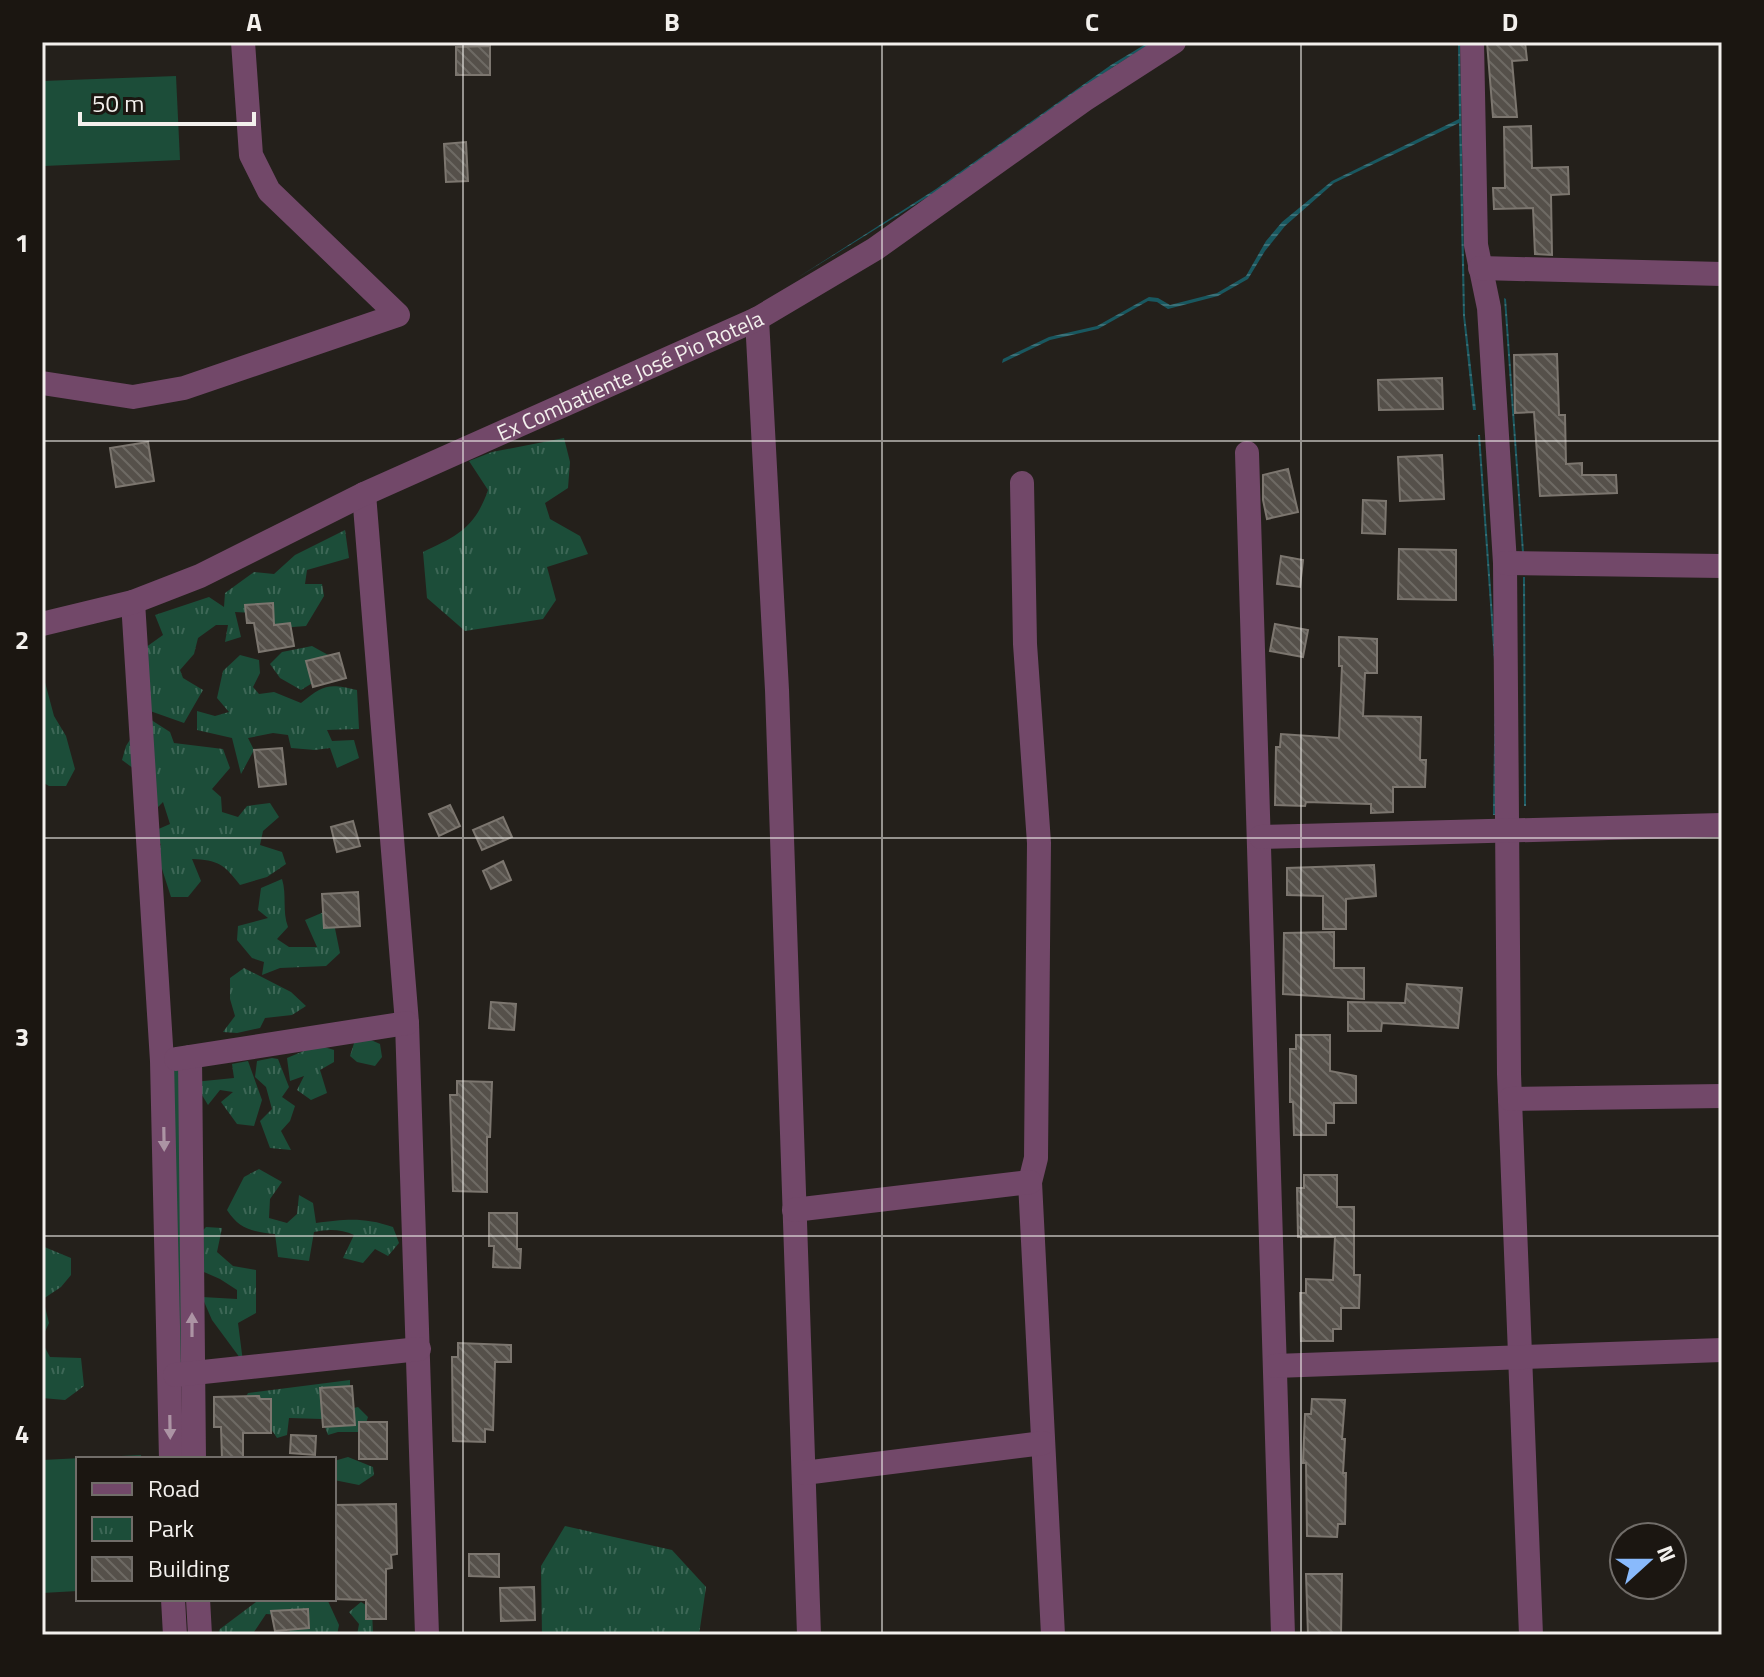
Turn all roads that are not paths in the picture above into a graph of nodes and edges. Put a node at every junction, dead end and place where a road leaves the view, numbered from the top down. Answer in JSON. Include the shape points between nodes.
{"nodes":[{"id":1,"x":243,"y":42,"type":"edge"},
{"id":2,"x":1174,"y":42,"type":"edge"},
{"id":3,"x":1472,"y":42,"type":"edge"},
{"id":4,"x":1480,"y":268,"type":"junction"},
{"id":5,"x":1722,"y":274,"type":"edge"},
{"id":6,"x":757,"y":319,"type":"junction"},
{"id":7,"x":42,"y":383,"type":"edge"},
{"id":8,"x":1247,"y":453,"type":"dead end"},
{"id":9,"x":1022,"y":483,"type":"dead end"},
{"id":10,"x":364,"y":494,"type":"junction"},
{"id":11,"x":1505,"y":563,"type":"junction"},
{"id":12,"x":1722,"y":566,"type":"edge"},
{"id":13,"x":133,"y":602,"type":"junction"},
{"id":14,"x":42,"y":624,"type":"edge"},
{"id":15,"x":1722,"y":825,"type":"edge"},
{"id":16,"x":1509,"y":831,"type":"junction"},
{"id":17,"x":1261,"y":837,"type":"junction"},
{"id":18,"x":407,"y":1023,"type":"junction"},
{"id":19,"x":190,"y":1057,"type":"junction"},
{"id":20,"x":162,"y":1061,"type":"junction"},
{"id":21,"x":1722,"y":1096,"type":"edge"},
{"id":22,"x":1510,"y":1099,"type":"junction"},
{"id":23,"x":1030,"y":1182,"type":"junction"},
{"id":24,"x":794,"y":1210,"type":"junction"},
{"id":25,"x":419,"y":1349,"type":"junction"},
{"id":26,"x":1722,"y":1350,"type":"edge"},
{"id":27,"x":1520,"y":1356,"type":"junction"},
{"id":28,"x":1275,"y":1366,"type":"junction"},
{"id":29,"x":180,"y":1375,"type":"junction"},
{"id":30,"x":1043,"y":1443,"type":"junction"},
{"id":31,"x":171,"y":1457,"type":"edge"},
{"id":32,"x":194,"y":1457,"type":"edge"},
{"id":33,"x":804,"y":1473,"type":"junction"},
{"id":34,"x":173,"y":1601,"type":"edge"},
{"id":35,"x":198,"y":1601,"type":"edge"},
{"id":36,"x":175,"y":1635,"type":"edge"},
{"id":37,"x":200,"y":1635,"type":"edge"},
{"id":38,"x":427,"y":1635,"type":"edge"},
{"id":39,"x":809,"y":1635,"type":"edge"},
{"id":40,"x":1053,"y":1635,"type":"edge"},
{"id":41,"x":1283,"y":1635,"type":"edge"},
{"id":42,"x":1531,"y":1635,"type":"edge"}],
"edges":[{"from":1,"to":7,"type":"street","via":[[251,155],[269,191],[398,315],[184,388],[133,397]]},
{"from":2,"to":6,"type":"street","name":"Ex Combatiente José Pio Rotela","via":[[875,249]]},
{"from":3,"to":4,"type":"street"},
{"from":4,"to":5,"type":"street"},
{"from":4,"to":11,"type":"street","via":[[1489,308]]},
{"from":6,"to":10,"type":"street","name":"Ex Combatiente José Pio Rotela"},
{"from":6,"to":24,"type":"street","via":[[777,690]]},
{"from":8,"to":17,"type":"street"},
{"from":9,"to":23,"type":"street","via":[[1025,644],[1039,843],[1036,1158]]},
{"from":10,"to":13,"type":"street","name":"Ex Combatiente José Pio Rotela","via":[[200,576]]},
{"from":10,"to":18,"type":"street"},
{"from":11,"to":12,"type":"street"},
{"from":11,"to":16,"type":"street"},
{"from":13,"to":14,"type":"street","name":"Ex Combatiente José Pio Rotela"},
{"from":13,"to":20,"type":"street"},
{"from":15,"to":16,"type":"street"},
{"from":16,"to":17,"type":"street"},
{"from":16,"to":22,"type":"street"},
{"from":17,"to":28,"type":"street"},
{"from":18,"to":19,"type":"street"},
{"from":18,"to":25,"type":"street"},
{"from":19,"to":20,"type":"street"},
{"from":29,"to":19,"type":"street","one_way":true},
{"from":20,"to":29,"type":"street","one_way":true},
{"from":21,"to":22,"type":"street"},
{"from":22,"to":27,"type":"street"},
{"from":23,"to":24,"type":"street"},
{"from":23,"to":30,"type":"street"},
{"from":24,"to":33,"type":"street"},
{"from":25,"to":29,"type":"street"},
{"from":25,"to":38,"type":"street"},
{"from":26,"to":27,"type":"street"},
{"from":27,"to":28,"type":"street"},
{"from":27,"to":42,"type":"street"},
{"from":28,"to":41,"type":"street"},
{"from":29,"to":31,"type":"street","one_way":true},
{"from":29,"to":32,"type":"street"},
{"from":30,"to":33,"type":"street"},
{"from":30,"to":40,"type":"street"},
{"from":33,"to":39,"type":"street"},
{"from":34,"to":36,"type":"street"},
{"from":35,"to":37,"type":"street"}]}
